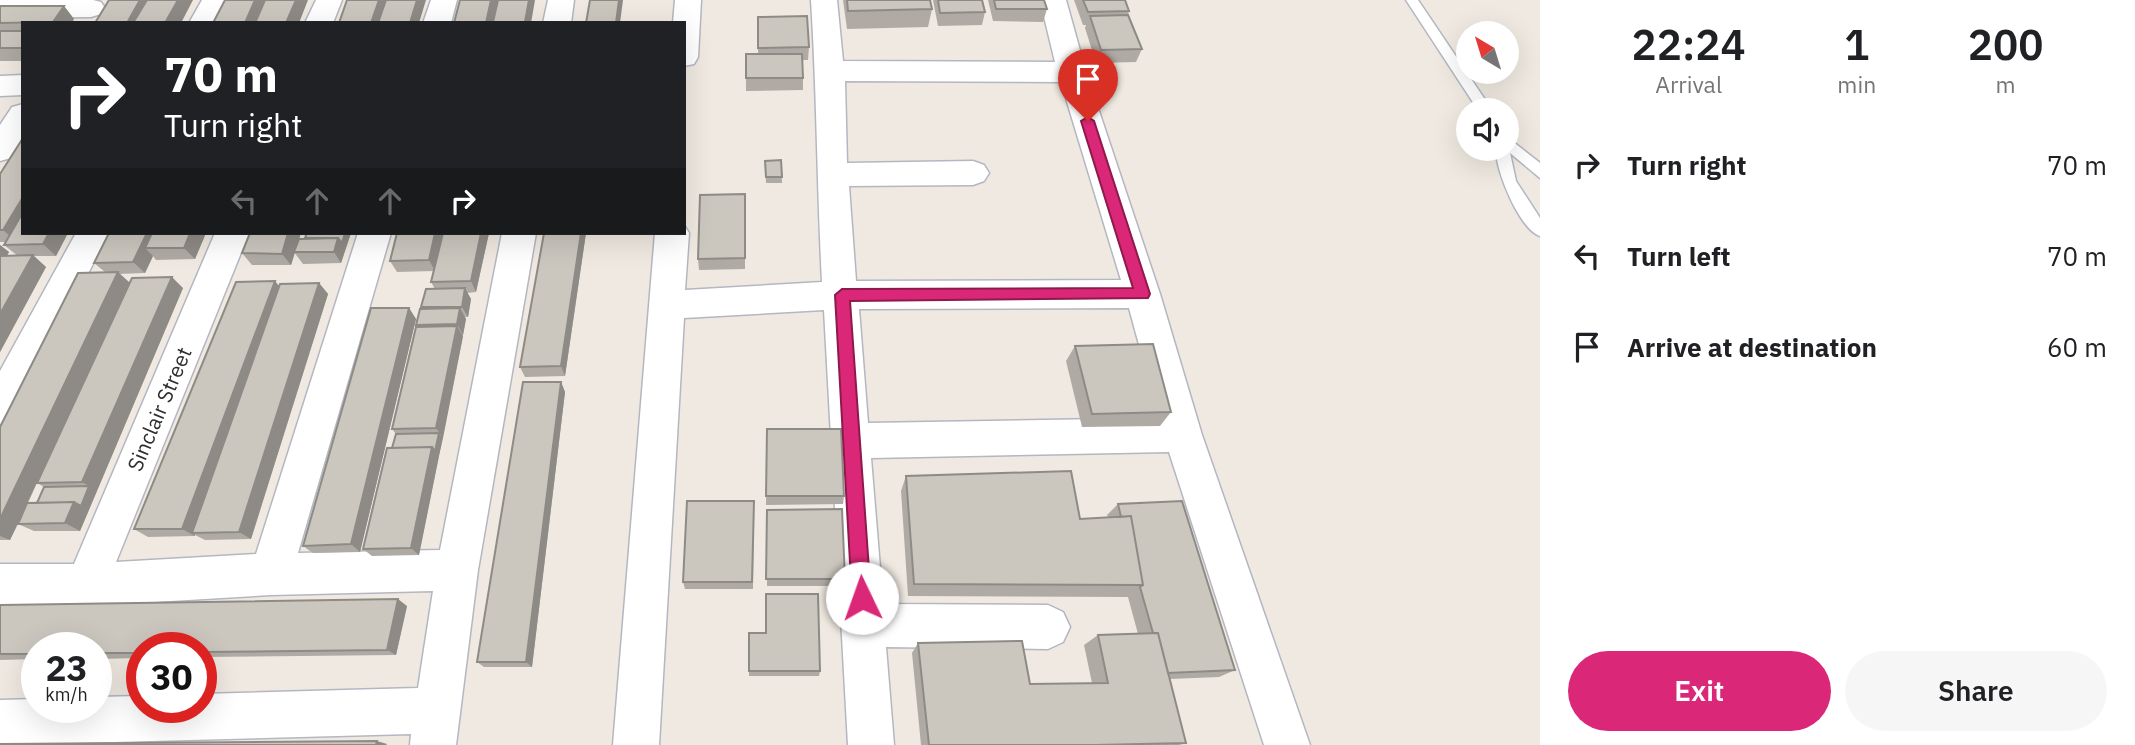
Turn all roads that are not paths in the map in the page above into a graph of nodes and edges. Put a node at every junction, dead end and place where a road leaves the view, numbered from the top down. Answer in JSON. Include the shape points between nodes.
{"nodes":[{"id":1,"x":215,"y":0,"type":"edge"},
{"id":2,"x":329,"y":0,"type":"edge"},
{"id":3,"x":444,"y":0,"type":"edge"},
{"id":4,"x":561,"y":0,"type":"edge"},
{"id":5,"x":688,"y":0,"type":"edge"},
{"id":6,"x":824,"y":0,"type":"edge"},
{"id":7,"x":1053,"y":0,"type":"edge"},
{"id":8,"x":1412,"y":0,"type":"edge"},
{"id":9,"x":0,"y":9,"type":"edge"},
{"id":10,"x":90,"y":10,"type":"edge"},
{"id":11,"x":204,"y":21,"type":"edge"},
{"id":12,"x":320,"y":21,"type":"edge"},
{"id":13,"x":438,"y":21,"type":"edge"},
{"id":14,"x":557,"y":21,"type":"edge"},
{"id":15,"x":686,"y":28,"type":"edge"},
{"id":16,"x":830,"y":71,"type":"junction"},
{"id":17,"x":1072,"y":72,"type":"junction"},
{"id":18,"x":21,"y":85,"type":"edge"},
{"id":19,"x":0,"y":86,"type":"edge"},
{"id":20,"x":1477,"y":98,"type":"edge"},
{"id":21,"x":21,"y":117,"type":"edge"},
{"id":22,"x":0,"y":150,"type":"edge"},
{"id":23,"x":1519,"y":153,"type":"edge"},
{"id":24,"x":1501,"y":161,"type":"edge"},
{"id":25,"x":1540,"y":172,"type":"edge"},
{"id":26,"x":973,"y":173,"type":"dead end"},
{"id":27,"x":832,"y":175,"type":"junction"},
{"id":28,"x":1540,"y":230,"type":"edge"},
{"id":29,"x":91,"y":235,"type":"edge"},
{"id":30,"x":231,"y":235,"type":"edge"},
{"id":31,"x":373,"y":235,"type":"edge"},
{"id":32,"x":519,"y":235,"type":"edge"},
{"id":33,"x":672,"y":235,"type":"edge"},
{"id":34,"x":1143,"y":294,"type":"junction"},
{"id":35,"x":842,"y":295,"type":"junction"},
{"id":36,"x":667,"y":305,"type":"junction"},
{"id":37,"x":0,"y":407,"type":"edge"},
{"id":38,"x":1183,"y":435,"type":"junction"},
{"id":39,"x":852,"y":441,"type":"junction"},
{"id":40,"x":457,"y":570,"type":"junction"},
{"id":41,"x":271,"y":574,"type":"junction"},
{"id":42,"x":0,"y":585,"type":"edge"},
{"id":43,"x":86,"y":585,"type":"junction"},
{"id":44,"x":863,"y":625,"type":"junction"},
{"id":45,"x":1048,"y":627,"type":"dead end"},
{"id":46,"x":0,"y":723,"type":"edge"},
{"id":47,"x":436,"y":727,"type":"edge"},
{"id":48,"x":636,"y":745,"type":"edge"},
{"id":49,"x":871,"y":745,"type":"edge"},
{"id":50,"x":1287,"y":745,"type":"edge"}],
"edges":[{"from":1,"to":11,"type":"street"},
{"from":2,"to":12,"type":"street"},
{"from":3,"to":13,"type":"street"},
{"from":4,"to":14,"type":"street"},
{"from":5,"to":15,"type":"street"},
{"from":6,"to":16,"type":"street"},
{"from":7,"to":17,"type":"street"},
{"from":8,"to":20,"type":"lane"},
{"from":9,"to":10,"type":"street"},
{"from":16,"to":17,"type":"street"},
{"from":16,"to":27,"type":"street"},
{"from":17,"to":34,"type":"street"},
{"from":18,"to":19,"type":"street"},
{"from":21,"to":22,"type":"street"},
{"from":23,"to":25,"type":"lane"},
{"from":24,"to":28,"type":"lane"},
{"from":26,"to":27,"type":"street"},
{"from":27,"to":35,"type":"street"},
{"from":29,"to":37,"type":"street"},
{"from":30,"to":43,"type":"street","name":"Sinclair Street"},
{"from":31,"to":41,"type":"street"},
{"from":32,"to":40,"type":"street"},
{"from":33,"to":36,"type":"street"},
{"from":34,"to":35,"type":"street"},
{"from":34,"to":38,"type":"street"},
{"from":35,"to":36,"type":"street"},
{"from":35,"to":39,"type":"street"},
{"from":36,"to":48,"type":"street"},
{"from":38,"to":39,"type":"street"},
{"from":38,"to":50,"type":"street"},
{"from":39,"to":44,"type":"street"},
{"from":40,"to":41,"type":"street"},
{"from":40,"to":47,"type":"street"},
{"from":41,"to":43,"type":"street"},
{"from":42,"to":43,"type":"street"},
{"from":44,"to":45,"type":"street"},
{"from":44,"to":49,"type":"street"},
{"from":46,"to":47,"type":"street"}]}
